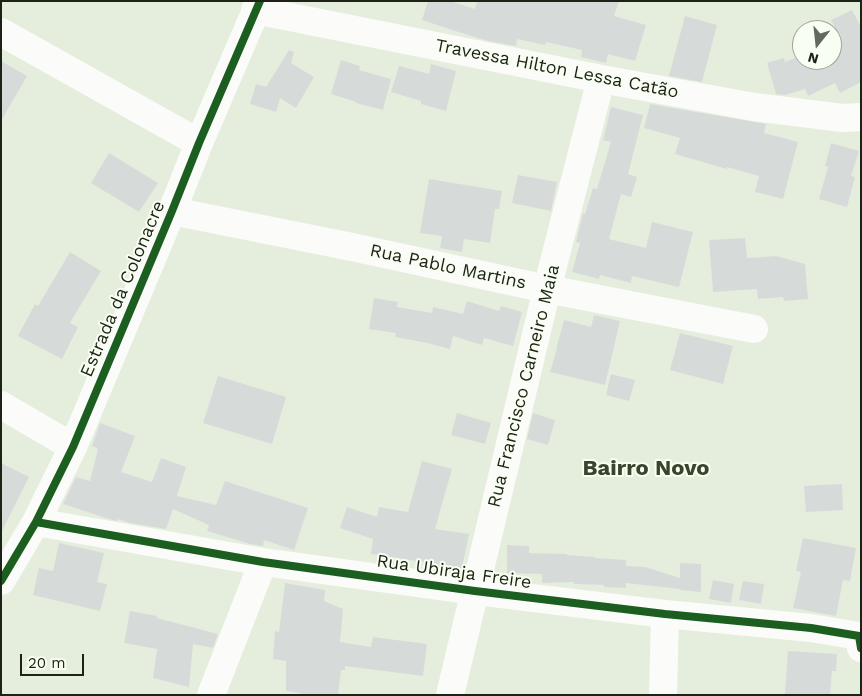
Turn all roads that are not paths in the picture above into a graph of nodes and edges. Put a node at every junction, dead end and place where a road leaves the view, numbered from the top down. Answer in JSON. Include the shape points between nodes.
{"nodes":[{"id":1,"x":258,"y":6,"type":"edge"},
{"id":2,"x":1,"y":32,"type":"edge"},
{"id":3,"x":601,"y":78,"type":"junction"},
{"id":4,"x":861,"y":117,"type":"edge"},
{"id":5,"x":199,"y":143,"type":"junction"},
{"id":6,"x":172,"y":211,"type":"junction"},
{"id":7,"x":548,"y":289,"type":"junction"},
{"id":8,"x":754,"y":329,"type":"dead end"},
{"id":9,"x":1,"y":405,"type":"edge"},
{"id":10,"x":73,"y":447,"type":"junction"},
{"id":11,"x":36,"y":522,"type":"junction"},
{"id":12,"x":263,"y":562,"type":"junction"},
{"id":13,"x":2,"y":577,"type":"edge"},
{"id":14,"x":475,"y":591,"type":"junction"},
{"id":15,"x":664,"y":614,"type":"junction"},
{"id":16,"x":861,"y":647,"type":"edge"},
{"id":17,"x":211,"y":695,"type":"edge"},
{"id":18,"x":450,"y":695,"type":"edge"},
{"id":19,"x":663,"y":695,"type":"edge"}],
"edges":[{"from":1,"to":3,"type":"street","name":"Travessa Hilton Lessa Catão"},
{"from":1,"to":5,"type":"street","name":"Estrada da Colonacre"},
{"from":2,"to":5,"type":"street"},
{"from":3,"to":4,"type":"street","name":"Travessa Hilton Lessa Catão","via":[[754,107],[843,118]]},
{"from":3,"to":7,"type":"street","name":"Rua Francisco Carneiro Maia"},
{"from":5,"to":6,"type":"street","name":"Estrada da Colonacre"},
{"from":6,"to":7,"type":"street","name":"Rua Pablo Martins"},
{"from":6,"to":10,"type":"street","name":"Estrada da Colonacre"},
{"from":7,"to":8,"type":"street","name":"Rua Pablo Martins"},
{"from":7,"to":14,"type":"street","name":"Rua Francisco Carneiro Maia"},
{"from":9,"to":10,"type":"street"},
{"from":10,"to":11,"type":"street","name":"Estrada da Colonacre"},
{"from":11,"to":12,"type":"street","name":"Rua Ubiraja Freire"},
{"from":11,"to":13,"type":"street","name":"Estrada da Colonacre"},
{"from":12,"to":14,"type":"street","name":"Rua Ubiraja Freire"},
{"from":12,"to":17,"type":"street"},
{"from":14,"to":15,"type":"street","name":"Rua Ubiraja Freire"},
{"from":14,"to":18,"type":"street","name":"Rua Francisco Carneiro Maia"},
{"from":15,"to":16,"type":"street","name":"Rua Ubiraja Freire","via":[[811,628],[859,636]]},
{"from":15,"to":19,"type":"street"}]}
